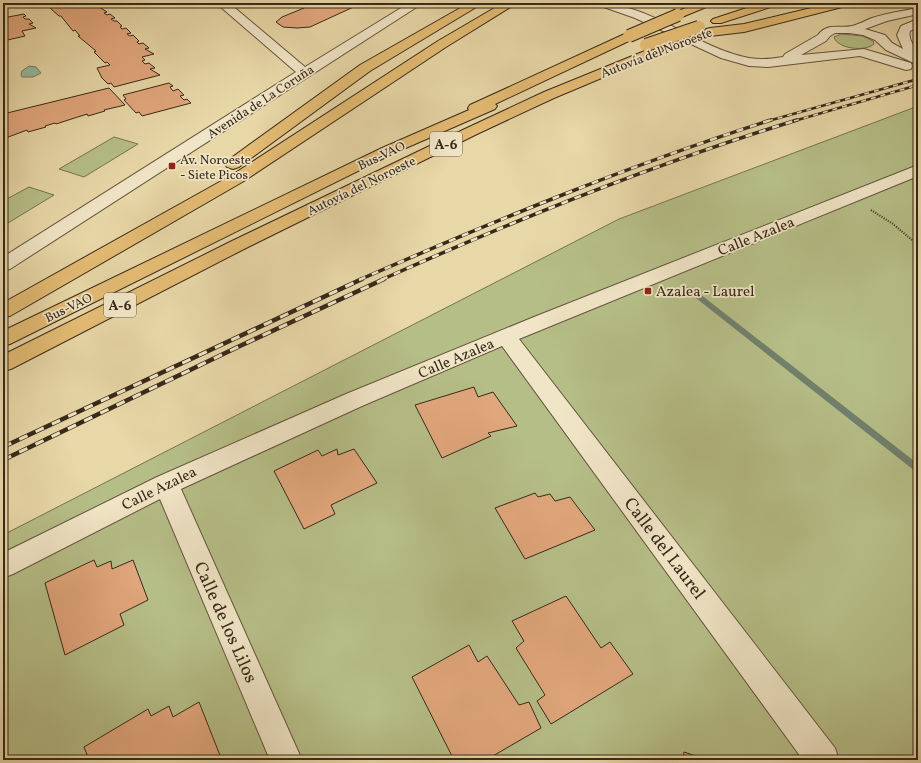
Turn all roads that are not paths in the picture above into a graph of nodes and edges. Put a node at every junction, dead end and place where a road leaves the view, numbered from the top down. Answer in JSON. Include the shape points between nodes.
{"nodes":[{"id":1,"x":222,"y":3,"type":"edge"},
{"id":2,"x":417,"y":3,"type":"edge"},
{"id":3,"x":477,"y":3,"type":"edge"},
{"id":4,"x":511,"y":3,"type":"edge"},
{"id":5,"x":602,"y":3,"type":"edge"},
{"id":6,"x":707,"y":3,"type":"edge"},
{"id":7,"x":773,"y":3,"type":"edge"},
{"id":8,"x":846,"y":3,"type":"edge"},
{"id":9,"x":788,"y":6,"type":"dead end"},
{"id":10,"x":918,"y":11,"type":"edge"},
{"id":11,"x":918,"y":17,"type":"edge"},
{"id":12,"x":918,"y":23,"type":"edge"},
{"id":13,"x":704,"y":29,"type":"junction"},
{"id":14,"x":854,"y":30,"type":"junction"},
{"id":15,"x":822,"y":38,"type":"junction"},
{"id":16,"x":884,"y":41,"type":"junction"},
{"id":17,"x":652,"y":47,"type":"junction"},
{"id":18,"x":860,"y":53,"type":"junction"},
{"id":19,"x":334,"y":54,"type":"junction"},
{"id":20,"x":918,"y":57,"type":"edge"},
{"id":21,"x":289,"y":60,"type":"junction"},
{"id":22,"x":785,"y":60,"type":"junction"},
{"id":23,"x":918,"y":61,"type":"edge"},
{"id":24,"x":918,"y":72,"type":"edge"},
{"id":25,"x":305,"y":73,"type":"junction"},
{"id":26,"x":270,"y":94,"type":"junction"},
{"id":27,"x":387,"y":151,"type":"junction"},
{"id":28,"x":918,"y":170,"type":"edge"},
{"id":29,"x":3,"y":265,"type":"edge"},
{"id":30,"x":56,"y":281,"type":"junction"},
{"id":31,"x":3,"y":312,"type":"edge"},
{"id":32,"x":507,"y":337,"type":"junction"},
{"id":33,"x":3,"y":339,"type":"edge"},
{"id":34,"x":3,"y":364,"type":"edge"},
{"id":35,"x":166,"y":484,"type":"junction"},
{"id":36,"x":3,"y":566,"type":"edge"},
{"id":37,"x":286,"y":760,"type":"edge"},
{"id":38,"x":823,"y":760,"type":"edge"}],
"edges":[{"from":1,"to":21,"type":"street"},
{"from":2,"to":19,"type":"street","name":"Avenida de La Coruña"},
{"from":3,"to":30,"type":"highway","via":[[365,68],[244,156],[95,252]]},
{"from":4,"to":30,"type":"highway","via":[[442,44],[238,178]]},
{"from":5,"to":22,"type":"street","via":[[639,16],[738,60],[768,63]]},
{"from":6,"to":27,"type":"highway","bridge":true,"via":[[503,94]]},
{"from":7,"to":13,"type":"highway","number":"A-6"},
{"from":8,"to":13,"type":"highway","via":[[744,28]]},
{"from":9,"to":13,"type":"highway","name":"Autovía del Noroeste","number":"A-6"},
{"from":10,"to":14,"type":"street"},
{"from":11,"to":16,"type":"street","via":[[891,24]]},
{"from":12,"to":20,"type":"street","via":[[905,29],[903,35],[908,48]]},
{"from":13,"to":17,"type":"highway","name":"Autovía del Noroeste","number":"A-6"},
{"from":14,"to":15,"type":"street","via":[[828,31]]},
{"from":14,"to":16,"type":"street"},
{"from":15,"to":18,"type":"street","via":[[832,47]]},
{"from":15,"to":22,"type":"street"},
{"from":16,"to":18,"type":"street","via":[[886,49]]},
{"from":16,"to":23,"type":"street"},
{"from":17,"to":27,"type":"highway","name":"Bus-VAO","via":[[488,107]]},
{"from":17,"to":34,"type":"highway","name":"Autovía del Noroeste","number":"A-6","via":[[549,94],[238,245]]},
{"from":18,"to":22,"type":"street"},
{"from":18,"to":24,"type":"street","via":[[897,63]]},
{"from":19,"to":21,"type":"street","via":[[311,60]]},
{"from":19,"to":25,"type":"street","name":"Avenida de La Coruña"},
{"from":21,"to":25,"type":"street"},
{"from":21,"to":26,"type":"street","via":[[287,70]]},
{"from":25,"to":26,"type":"street","name":"Avenida de La Coruña"},
{"from":26,"to":29,"type":"street","name":"Avenida de La Coruña"},
{"from":27,"to":33,"type":"highway","name":"Bus-VAO"},
{"from":28,"to":32,"type":"street","name":"Calle Azalea"},
{"from":30,"to":31,"type":"highway"},
{"from":32,"to":35,"type":"street","name":"Calle Azalea","via":[[294,426]]},
{"from":32,"to":38,"type":"street","name":"Calle del Laurel"},
{"from":35,"to":36,"type":"street","name":"Calle Azalea"},
{"from":35,"to":37,"type":"street","name":"Calle de los Lilos"}]}
